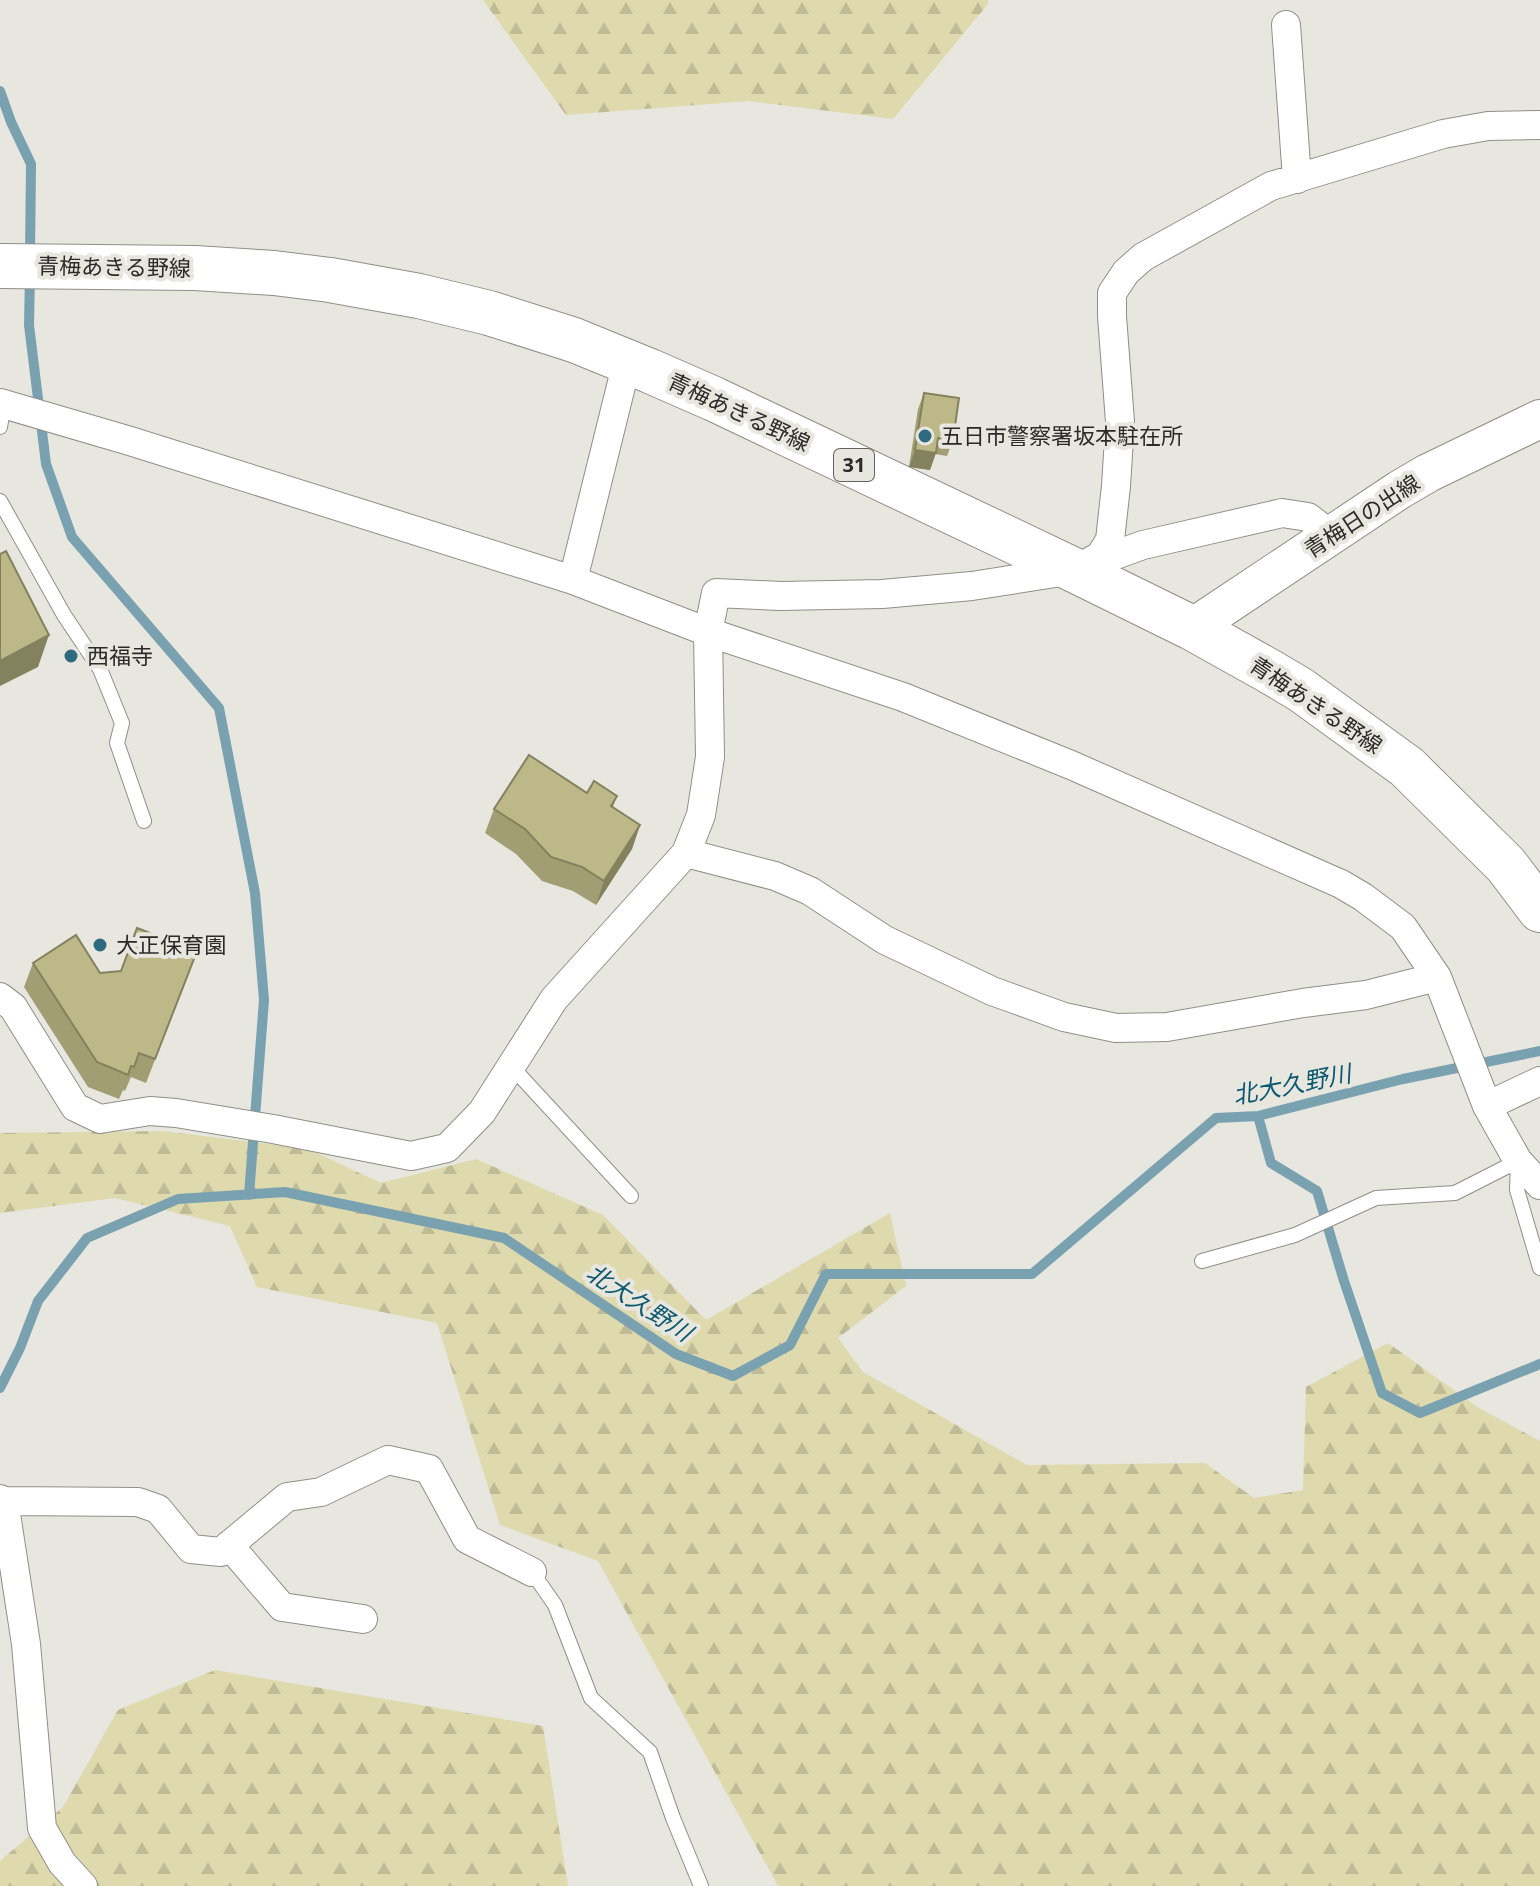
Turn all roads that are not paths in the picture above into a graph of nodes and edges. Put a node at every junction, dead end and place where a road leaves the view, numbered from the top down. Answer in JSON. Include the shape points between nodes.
{"nodes":[{"id":1,"x":1286,"y":25,"type":"dead end"},
{"id":2,"x":1540,"y":125,"type":"edge"},
{"id":3,"x":1297,"y":179,"type":"junction"},
{"id":4,"x":8,"y":266,"type":"edge"},
{"id":5,"x":627,"y":362,"type":"junction"},
{"id":6,"x":1,"y":411,"type":"edge"},
{"id":7,"x":1540,"y":419,"type":"edge"},
{"id":8,"x":0,"y":501,"type":"edge"},
{"id":9,"x":1331,"y":535,"type":"junction"},
{"id":10,"x":1074,"y":570,"type":"junction"},
{"id":11,"x":573,"y":580,"type":"junction"},
{"id":12,"x":1192,"y":628,"type":"junction"},
{"id":13,"x":708,"y":632,"type":"junction"},
{"id":14,"x":144,"y":821,"type":"dead end"},
{"id":15,"x":686,"y":853,"type":"junction"},
{"id":16,"x":1540,"y":910,"type":"edge"},
{"id":17,"x":1437,"y":977,"type":"junction"},
{"id":18,"x":0,"y":997,"type":"edge"},
{"id":19,"x":511,"y":1066,"type":"junction"},
{"id":20,"x":1540,"y":1081,"type":"edge"},
{"id":21,"x":1483,"y":1096,"type":"junction"},
{"id":22,"x":1518,"y":1161,"type":"junction"},
{"id":23,"x":1540,"y":1185,"type":"edge"},
{"id":24,"x":631,"y":1196,"type":"dead end"},
{"id":25,"x":1202,"y":1261,"type":"dead end"},
{"id":26,"x":1540,"y":1268,"type":"edge"},
{"id":27,"x":2,"y":1500,"type":"edge"},
{"id":28,"x":229,"y":1545,"type":"junction"},
{"id":29,"x":532,"y":1572,"type":"joint"},
{"id":30,"x":363,"y":1619,"type":"dead end"},
{"id":31,"x":83,"y":1886,"type":"edge"},
{"id":32,"x":701,"y":1886,"type":"edge"}],
"edges":[{"from":1,"to":3,"type":"street"},
{"from":2,"to":3,"type":"street","via":[[1443,134]]},
{"from":3,"to":10,"type":"street","via":[[1271,186],[1143,257],[1118,282],[1112,316],[1120,422],[1110,540],[1100,556]]},
{"from":4,"to":5,"type":"main road","name":"青梅あきる野線","number":"31","via":[[195,268],[385,289],[526,324]]},
{"from":5,"to":10,"type":"main road","name":"青梅あきる野線","number":"31"},
{"from":5,"to":11,"type":"street"},
{"from":6,"to":11,"type":"street","via":[[130,441]]},
{"from":7,"to":9,"type":"main road","name":"青梅日の出線","via":[[1428,473]]},
{"from":8,"to":14,"type":"lane","via":[[100,669],[122,723],[117,743]]},
{"from":9,"to":10,"type":"street","via":[[1308,517],[1282,513],[1143,545]]},
{"from":9,"to":12,"type":"main road","name":"青梅日の出線"},
{"from":10,"to":12,"type":"main road","name":"青梅あきる野線","number":"31"},
{"from":10,"to":13,"type":"street","via":[[882,594],[716,593]]},
{"from":11,"to":13,"type":"street"},
{"from":12,"to":16,"type":"main road","name":"青梅あきる野線","number":"31","via":[[1301,690],[1407,767],[1506,865]]},
{"from":13,"to":15,"type":"street","via":[[710,757],[701,815]]},
{"from":13,"to":17,"type":"street","via":[[924,705],[1341,884],[1403,927]]},
{"from":15,"to":17,"type":"street","via":[[775,876],[810,891],[885,940],[992,991],[1064,1017],[1116,1028],[1167,1027],[1366,995]]},
{"from":15,"to":19,"type":"street","via":[[554,999]]},
{"from":17,"to":21,"type":"street"},
{"from":18,"to":19,"type":"street","via":[[13,1007],[75,1107],[100,1119],[150,1111],[176,1113],[411,1156],[447,1148],[482,1112]]},
{"from":19,"to":24,"type":"lane"},
{"from":20,"to":21,"type":"street"},
{"from":21,"to":22,"type":"street"},
{"from":22,"to":23,"type":"street"},
{"from":22,"to":25,"type":"lane","via":[[1455,1193],[1376,1198],[1295,1235]]},
{"from":22,"to":26,"type":"lane","via":[[1517,1190]]},
{"from":27,"to":28,"type":"street","via":[[138,1502],[158,1509],[191,1549],[221,1552]]},
{"from":27,"to":31,"type":"street","via":[[26,1644],[42,1828]]},
{"from":28,"to":29,"type":"street","via":[[287,1497],[321,1492],[388,1460],[429,1469],[467,1539]]},
{"from":28,"to":30,"type":"street","via":[[282,1607]]},
{"from":29,"to":32,"type":"lane","via":[[555,1605],[591,1698],[650,1752]]}]}
